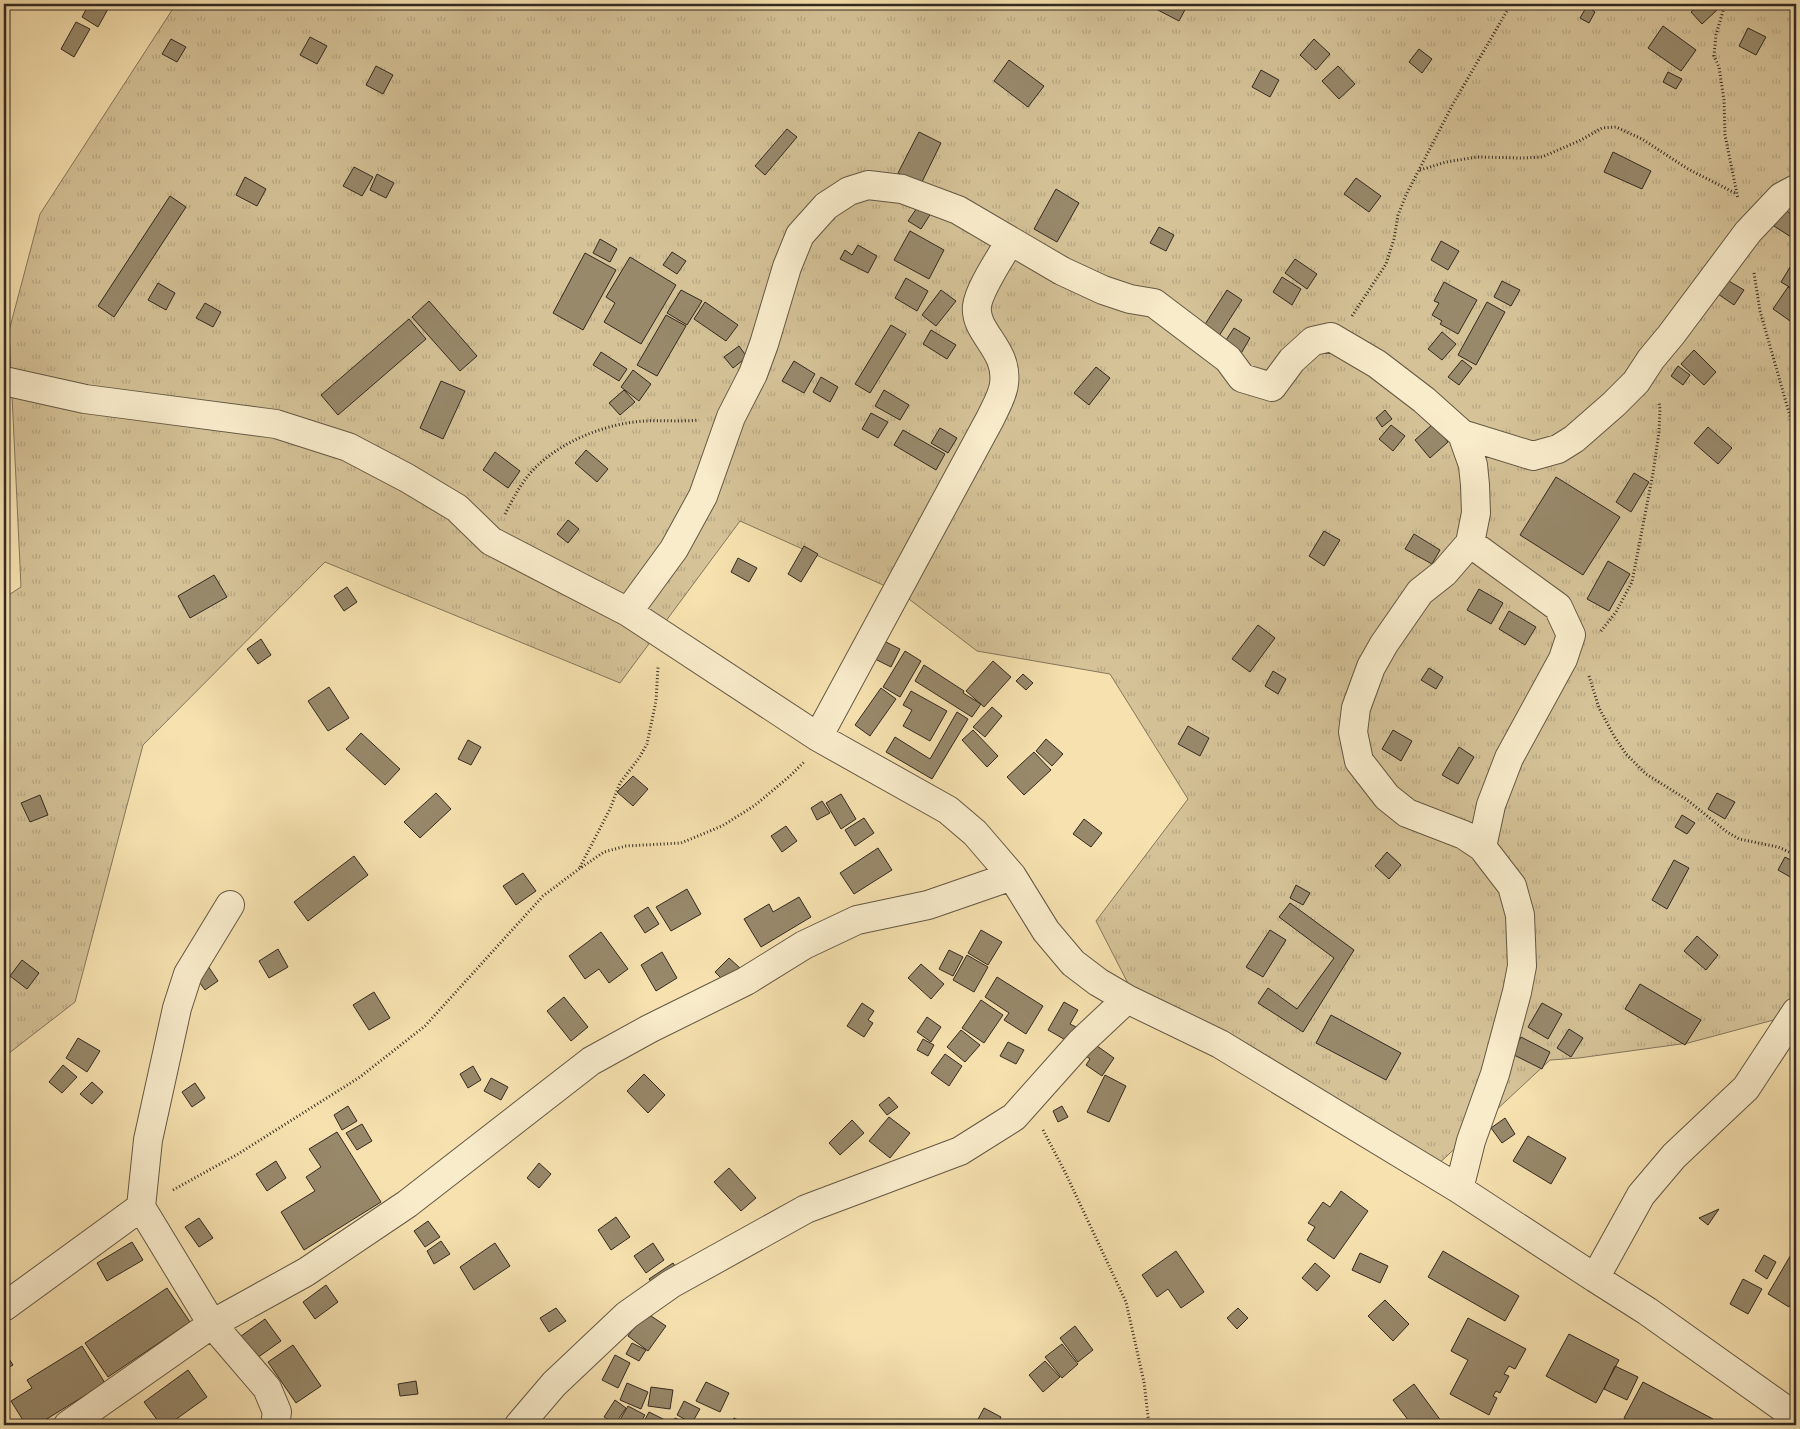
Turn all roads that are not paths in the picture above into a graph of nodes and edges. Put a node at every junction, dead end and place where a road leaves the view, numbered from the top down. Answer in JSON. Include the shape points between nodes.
{"nodes":[{"id":1,"x":1796,"y":189,"type":"edge"},
{"id":2,"x":1010,"y":241,"type":"junction"},
{"id":3,"x":4,"y":381,"type":"edge"},
{"id":4,"x":1462,"y":434,"type":"junction"},
{"id":5,"x":1470,"y":543,"type":"junction"},
{"id":6,"x":628,"y":612,"type":"junction"},
{"id":7,"x":818,"y":737,"type":"junction"},
{"id":8,"x":1482,"y":847,"type":"junction"},
{"id":9,"x":1012,"y":876,"type":"junction"},
{"id":10,"x":230,"y":905,"type":"dead end"},
{"id":11,"x":1127,"y":1000,"type":"junction"},
{"id":12,"x":1796,"y":1012,"type":"edge"},
{"id":13,"x":1459,"y":1190,"type":"junction"},
{"id":14,"x":141,"y":1207,"type":"junction"},
{"id":15,"x":1595,"y":1278,"type":"junction"},
{"id":16,"x":4,"y":1306,"type":"edge"},
{"id":17,"x":212,"y":1324,"type":"junction"},
{"id":18,"x":1796,"y":1417,"type":"edge"},
{"id":19,"x":68,"y":1425,"type":"edge"},
{"id":20,"x":275,"y":1425,"type":"edge"},
{"id":21,"x":519,"y":1425,"type":"edge"}],
"edges":[{"from":1,"to":4,"type":"street","via":[[1781,197],[1748,232],[1636,382],[1574,439],[1558,449],[1533,456]]},
{"from":2,"to":4,"type":"street","via":[[1062,272],[1103,290],[1154,303],[1228,360],[1242,378],[1272,386],[1292,360],[1313,341],[1336,339],[1377,364]]},
{"from":2,"to":6,"type":"street","via":[[958,210],[902,189],[868,185],[849,191],[826,206],[800,235],[753,374],[731,417],[703,496],[674,549]]},
{"from":2,"to":7,"type":"street","via":[[977,306],[978,320],[1004,363],[1004,385],[990,419]]},
{"from":3,"to":6,"type":"street","via":[[85,398],[276,424],[348,447],[457,508],[490,541]]},
{"from":4,"to":5,"type":"street","via":[[1475,486],[1476,513]]},
{"from":5,"to":8,"type":"street","via":[[1558,607],[1571,635],[1564,660],[1509,758],[1491,805]]},
{"from":5,"to":8,"type":"street","via":[[1444,573],[1420,592],[1384,644],[1371,667],[1356,708],[1352,732],[1359,761],[1386,796],[1407,813],[1464,835]]},
{"from":6,"to":7,"type":"street"},
{"from":7,"to":9,"type":"street","via":[[948,810],[975,833]]},
{"from":8,"to":13,"type":"street","via":[[1512,886],[1520,915],[1522,966],[1495,1074]]},
{"from":9,"to":11,"type":"street","via":[[1046,931],[1073,963]]},
{"from":9,"to":17,"type":"street","via":[[928,904],[857,920],[804,945],[746,981],[599,1057],[407,1204],[306,1272]]},
{"from":10,"to":14,"type":"street","via":[[188,974],[177,1008],[148,1140]]},
{"from":11,"to":13,"type":"street","via":[[1220,1044]]},
{"from":11,"to":21,"type":"street","via":[[1080,1043],[1014,1117],[960,1151],[806,1209],[670,1284],[627,1315],[554,1384]]},
{"from":12,"to":15,"type":"street","via":[[1746,1088],[1674,1156],[1641,1195]]},
{"from":13,"to":15,"type":"street"},
{"from":14,"to":16,"type":"street"},
{"from":14,"to":17,"type":"street"},
{"from":15,"to":18,"type":"street"},
{"from":17,"to":19,"type":"street"},
{"from":17,"to":20,"type":"street","via":[[267,1388],[277,1412]]}]}
